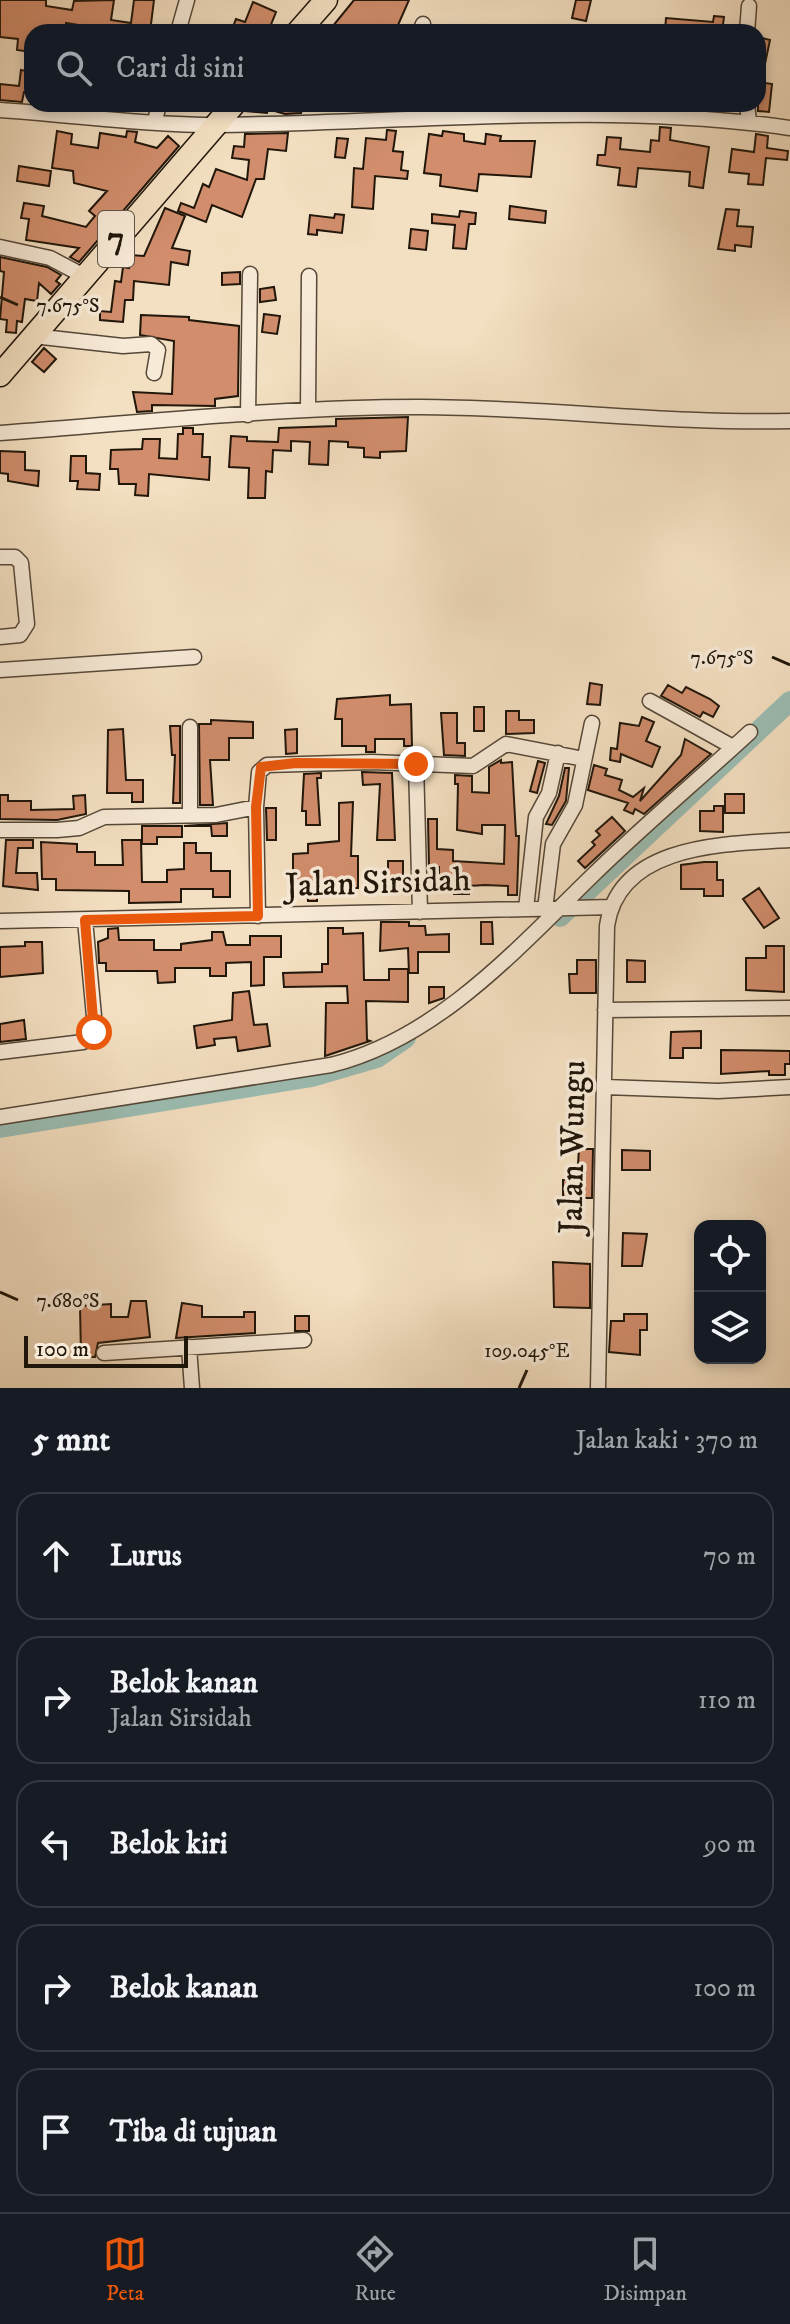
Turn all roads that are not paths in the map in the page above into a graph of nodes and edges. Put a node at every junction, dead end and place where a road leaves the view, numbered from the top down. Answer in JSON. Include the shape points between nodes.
{"nodes":[{"id":1,"x":187,"y":0,"type":"edge"},
{"id":2,"x":326,"y":0,"type":"edge"},
{"id":3,"x":749,"y":6,"type":"dead end"},
{"id":4,"x":180,"y":24,"type":"edge"},
{"id":5,"x":305,"y":24,"type":"edge"},
{"id":6,"x":748,"y":24,"type":"edge"},
{"id":7,"x":0,"y":110,"type":"edge"},
{"id":8,"x":24,"y":112,"type":"edge"},
{"id":9,"x":28,"y":112,"type":"edge"},
{"id":10,"x":157,"y":112,"type":"edge"},
{"id":11,"x":227,"y":112,"type":"edge"},
{"id":12,"x":408,"y":112,"type":"edge"},
{"id":13,"x":449,"y":112,"type":"edge"},
{"id":14,"x":748,"y":112,"type":"edge"},
{"id":15,"x":155,"y":121,"type":"junction"},
{"id":16,"x":749,"y":122,"type":"junction"},
{"id":17,"x":215,"y":125,"type":"junction"},
{"id":18,"x":790,"y":128,"type":"edge"},
{"id":19,"x":0,"y":247,"type":"edge"},
{"id":20,"x":250,"y":274,"type":"dead end"},
{"id":21,"x":84,"y":276,"type":"junction"},
{"id":22,"x":309,"y":276,"type":"dead end"},
{"id":23,"x":33,"y":336,"type":"junction"},
{"id":24,"x":154,"y":373,"type":"dead end"},
{"id":25,"x":0,"y":375,"type":"edge"},
{"id":26,"x":308,"y":410,"type":"junction"},
{"id":27,"x":248,"y":415,"type":"junction"},
{"id":28,"x":790,"y":421,"type":"edge"},
{"id":29,"x":0,"y":433,"type":"edge"},
{"id":30,"x":0,"y":557,"type":"edge"},
{"id":31,"x":0,"y":637,"type":"edge"},
{"id":32,"x":194,"y":657,"type":"dead end"},
{"id":33,"x":0,"y":670,"type":"edge"},
{"id":34,"x":650,"y":701,"type":"dead end"},
{"id":35,"x":592,"y":723,"type":"dead end"},
{"id":36,"x":190,"y":727,"type":"dead end"},
{"id":37,"x":750,"y":732,"type":"dead end"},
{"id":38,"x":733,"y":747,"type":"junction"},
{"id":39,"x":558,"y":753,"type":"junction"},
{"id":40,"x":584,"y":759,"type":"junction"},
{"id":41,"x":416,"y":764,"type":"junction"},
{"id":42,"x":256,"y":807,"type":"junction"},
{"id":43,"x":190,"y":815,"type":"junction"},
{"id":44,"x":0,"y":830,"type":"edge"},
{"id":45,"x":790,"y":840,"type":"edge"},
{"id":46,"x":612,"y":907,"type":"junction"},
{"id":47,"x":564,"y":908,"type":"junction"},
{"id":48,"x":526,"y":909,"type":"junction"},
{"id":49,"x":545,"y":909,"type":"junction"},
{"id":50,"x":420,"y":912,"type":"junction"},
{"id":51,"x":258,"y":916,"type":"junction"},
{"id":52,"x":85,"y":920,"type":"junction"},
{"id":53,"x":0,"y":921,"type":"edge"},
{"id":54,"x":790,"y":1008,"type":"edge"},
{"id":55,"x":605,"y":1010,"type":"junction"},
{"id":56,"x":0,"y":1052,"type":"edge"},
{"id":57,"x":605,"y":1087,"type":"junction"},
{"id":58,"x":790,"y":1087,"type":"edge"},
{"id":59,"x":0,"y":1117,"type":"edge"},
{"id":60,"x":304,"y":1340,"type":"dead end"},
{"id":61,"x":189,"y":1347,"type":"junction"},
{"id":62,"x":104,"y":1353,"type":"dead end"},
{"id":63,"x":192,"y":1388,"type":"edge"},
{"id":64,"x":598,"y":1388,"type":"edge"}],
"edges":[{"from":1,"to":4,"type":"street"},
{"from":2,"to":5,"type":"highway"},
{"from":3,"to":6,"type":"street"},
{"from":7,"to":8,"type":"street"},
{"from":9,"to":15,"type":"street"},
{"from":10,"to":15,"type":"street"},
{"from":11,"to":17,"type":"highway","number":"7"},
{"from":12,"to":17,"type":"street"},
{"from":13,"to":16,"type":"street"},
{"from":14,"to":16,"type":"street"},
{"from":15,"to":17,"type":"street"},
{"from":16,"to":18,"type":"street"},
{"from":17,"to":21,"type":"highway","number":"7"},
{"from":19,"to":21,"type":"street","via":[[50,258]]},
{"from":20,"to":27,"type":"street"},
{"from":21,"to":23,"type":"highway","number":"7"},
{"from":22,"to":26,"type":"street"},
{"from":23,"to":24,"type":"street","via":[[151,344],[158,360]]},
{"from":23,"to":25,"type":"highway","number":"7"},
{"from":26,"to":27,"type":"street"},
{"from":26,"to":28,"type":"street","via":[[423,407]]},
{"from":27,"to":29,"type":"street"},
{"from":30,"to":31,"type":"street","via":[[15,557],[21,563],[27,624],[20,635]]},
{"from":32,"to":33,"type":"street"},
{"from":34,"to":38,"type":"street"},
{"from":35,"to":40,"type":"street"},
{"from":36,"to":43,"type":"street"},
{"from":37,"to":38,"type":"street"},
{"from":38,"to":47,"type":"street"},
{"from":39,"to":40,"type":"street"},
{"from":39,"to":41,"type":"street","via":[[506,744],[476,765]]},
{"from":39,"to":48,"type":"street","via":[[548,795],[536,817]]},
{"from":40,"to":49,"type":"street","via":[[573,810],[553,844]]},
{"from":41,"to":42,"type":"street","via":[[267,765],[259,772]]},
{"from":41,"to":50,"type":"street"},
{"from":42,"to":43,"type":"street"},
{"from":42,"to":51,"type":"street"},
{"from":43,"to":44,"type":"street","via":[[104,817],[79,828]]},
{"from":45,"to":46,"type":"street","via":[[672,854],[630,882]]},
{"from":46,"to":47,"type":"street","name":"Jalan Sirsidah"},
{"from":46,"to":55,"type":"street","name":"Jalan Wungu"},
{"from":47,"to":49,"type":"street","name":"Jalan Sirsidah"},
{"from":47,"to":59,"type":"street","via":[[421,1026],[371,1055],[223,1084]]},
{"from":48,"to":49,"type":"street","name":"Jalan Sirsidah"},
{"from":48,"to":50,"type":"street","name":"Jalan Sirsidah"},
{"from":50,"to":51,"type":"street","name":"Jalan Sirsidah"},
{"from":51,"to":52,"type":"street","name":"Jalan Sirsidah"},
{"from":52,"to":53,"type":"street","name":"Jalan Sirsidah"},
{"from":52,"to":56,"type":"street","via":[[92,1037]]},
{"from":54,"to":55,"type":"street"},
{"from":55,"to":57,"type":"street","name":"Jalan Wungu"},
{"from":57,"to":58,"type":"street"},
{"from":57,"to":64,"type":"street","name":"Jalan Wungu"},
{"from":60,"to":61,"type":"street"},
{"from":61,"to":62,"type":"street"},
{"from":61,"to":63,"type":"street"}]}
